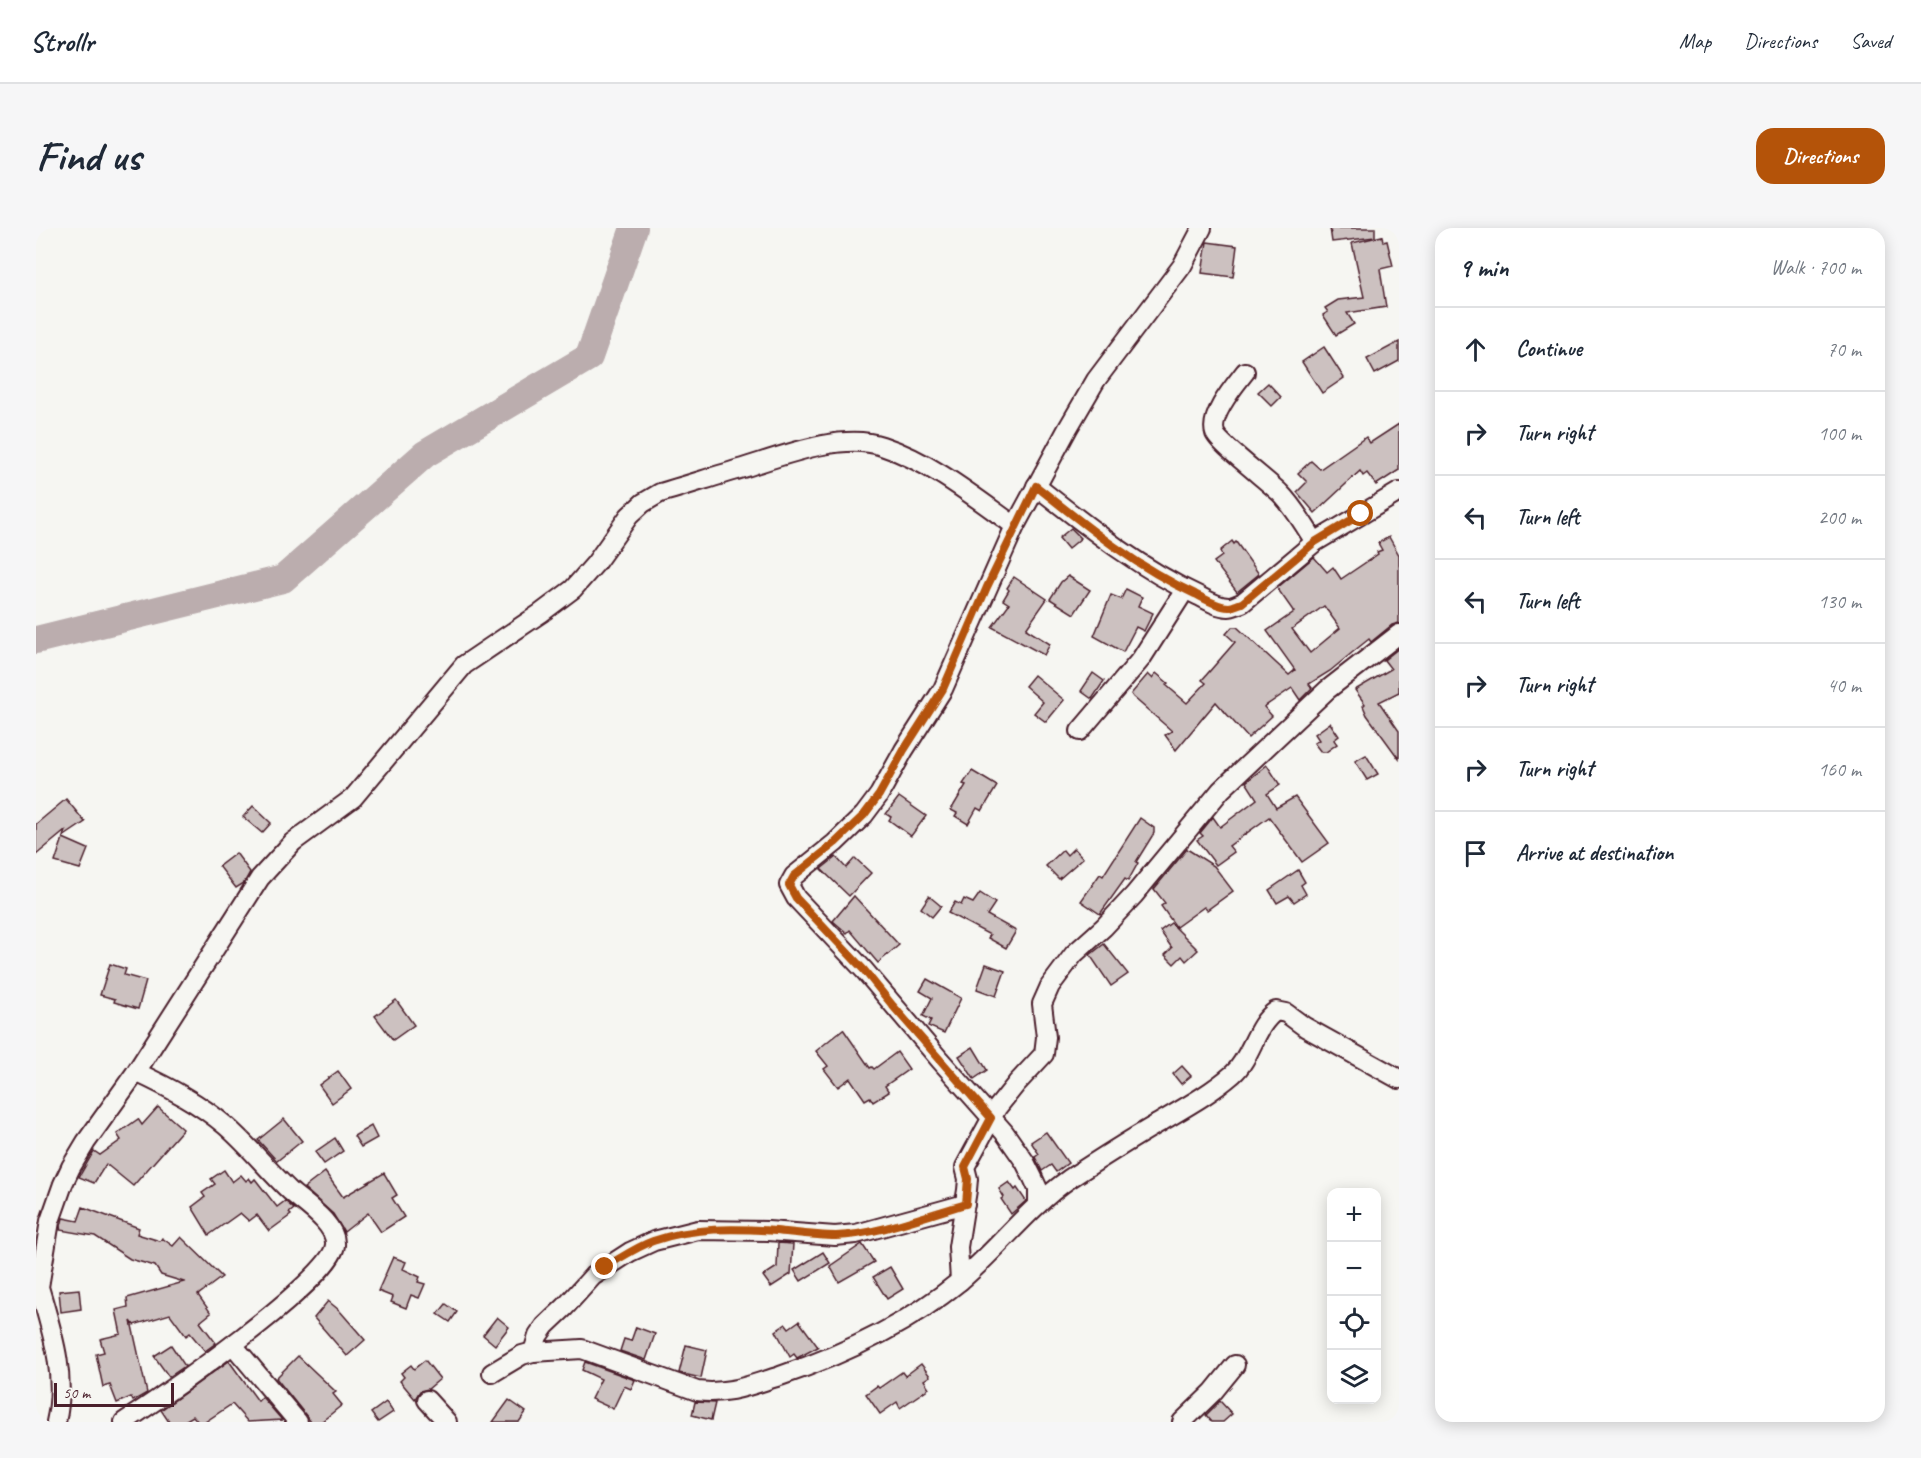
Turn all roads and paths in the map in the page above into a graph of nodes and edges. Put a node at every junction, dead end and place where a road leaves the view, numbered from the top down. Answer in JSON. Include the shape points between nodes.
{"nodes":[{"id":1,"x":1202,"y":228,"type":"edge"},
{"id":2,"x":1245,"y":372,"type":"dead end"},
{"id":3,"x":1036,"y":486,"type":"junction"},
{"id":4,"x":1399,"y":492,"type":"edge"},
{"id":5,"x":1016,"y":526,"type":"junction"},
{"id":6,"x":1315,"y":542,"type":"junction"},
{"id":7,"x":1185,"y":590,"type":"junction"},
{"id":8,"x":1399,"y":634,"type":"edge"},
{"id":9,"x":1080,"y":731,"type":"dead end"},
{"id":10,"x":136,"y":1072,"type":"junction"},
{"id":11,"x":1399,"y":1078,"type":"edge"},
{"id":12,"x":991,"y":1118,"type":"junction"},
{"id":13,"x":966,"y":1204,"type":"junction"},
{"id":14,"x":1038,"y":1204,"type":"junction"},
{"id":15,"x":960,"y":1281,"type":"junction"},
{"id":16,"x":233,"y":1345,"type":"junction"},
{"id":17,"x":533,"y":1352,"type":"junction"},
{"id":18,"x":1235,"y":1365,"type":"dead end"},
{"id":19,"x":492,"y":1374,"type":"dead end"},
{"id":20,"x":427,"y":1400,"type":"dead end"},
{"id":21,"x":56,"y":1422,"type":"edge"},
{"id":22,"x":124,"y":1422,"type":"edge"},
{"id":23,"x":298,"y":1422,"type":"edge"},
{"id":24,"x":447,"y":1422,"type":"edge"},
{"id":25,"x":1182,"y":1422,"type":"edge"}],
"edges":[{"from":1,"to":3,"type":"street","via":[[1182,266],[1096,380]]},
{"from":2,"to":6,"type":"street","via":[[1217,413],[1215,433],[1291,505]]},
{"from":3,"to":5,"type":"street"},
{"from":3,"to":7,"type":"street","via":[[1104,540]]},
{"from":4,"to":6,"type":"street"},
{"from":5,"to":10,"type":"street","via":[[913,459],[880,445],[863,443],[837,443],[794,452],[660,493],[629,516],[573,589],[464,665],[353,798],[315,824],[276,859],[243,903]]},
{"from":5,"to":12,"type":"street","via":[[943,689],[879,795],[864,815],[794,876],[789,885],[796,898],[864,970]]},
{"from":6,"to":7,"type":"street","via":[[1242,603],[1230,607]]},
{"from":7,"to":9,"type":"street","via":[[1141,659]]},
{"from":8,"to":12,"type":"street","via":[[1327,690],[1221,790],[1134,895],[1074,954],[1042,1004],[1044,1054],[1006,1095]]},
{"from":10,"to":16,"type":"street","via":[[173,1090],[224,1125],[326,1222],[334,1236],[332,1254],[321,1268]]},
{"from":10,"to":21,"type":"street","via":[[71,1167],[50,1221],[39,1287],[61,1376]]},
{"from":11,"to":14,"type":"street","via":[[1286,1013],[1276,1011],[1268,1017],[1236,1071],[1210,1093],[1078,1174]]},
{"from":12,"to":13,"type":"street","via":[[965,1167]]},
{"from":12,"to":14,"type":"street","via":[[1025,1162],[1038,1189]]},
{"from":13,"to":15,"type":"street","via":[[958,1247]]},
{"from":13,"to":17,"type":"street","via":[[856,1234],[698,1230],[654,1241],[593,1276],[545,1326]]},
{"from":14,"to":15,"type":"street"},
{"from":15,"to":17,"type":"street","via":[[871,1339],[826,1360],[733,1391],[697,1391],[582,1349]]},
{"from":16,"to":22,"type":"street"},
{"from":16,"to":23,"type":"street"},
{"from":17,"to":19,"type":"street"},
{"from":18,"to":25,"type":"street"},
{"from":20,"to":24,"type":"street"}]}
